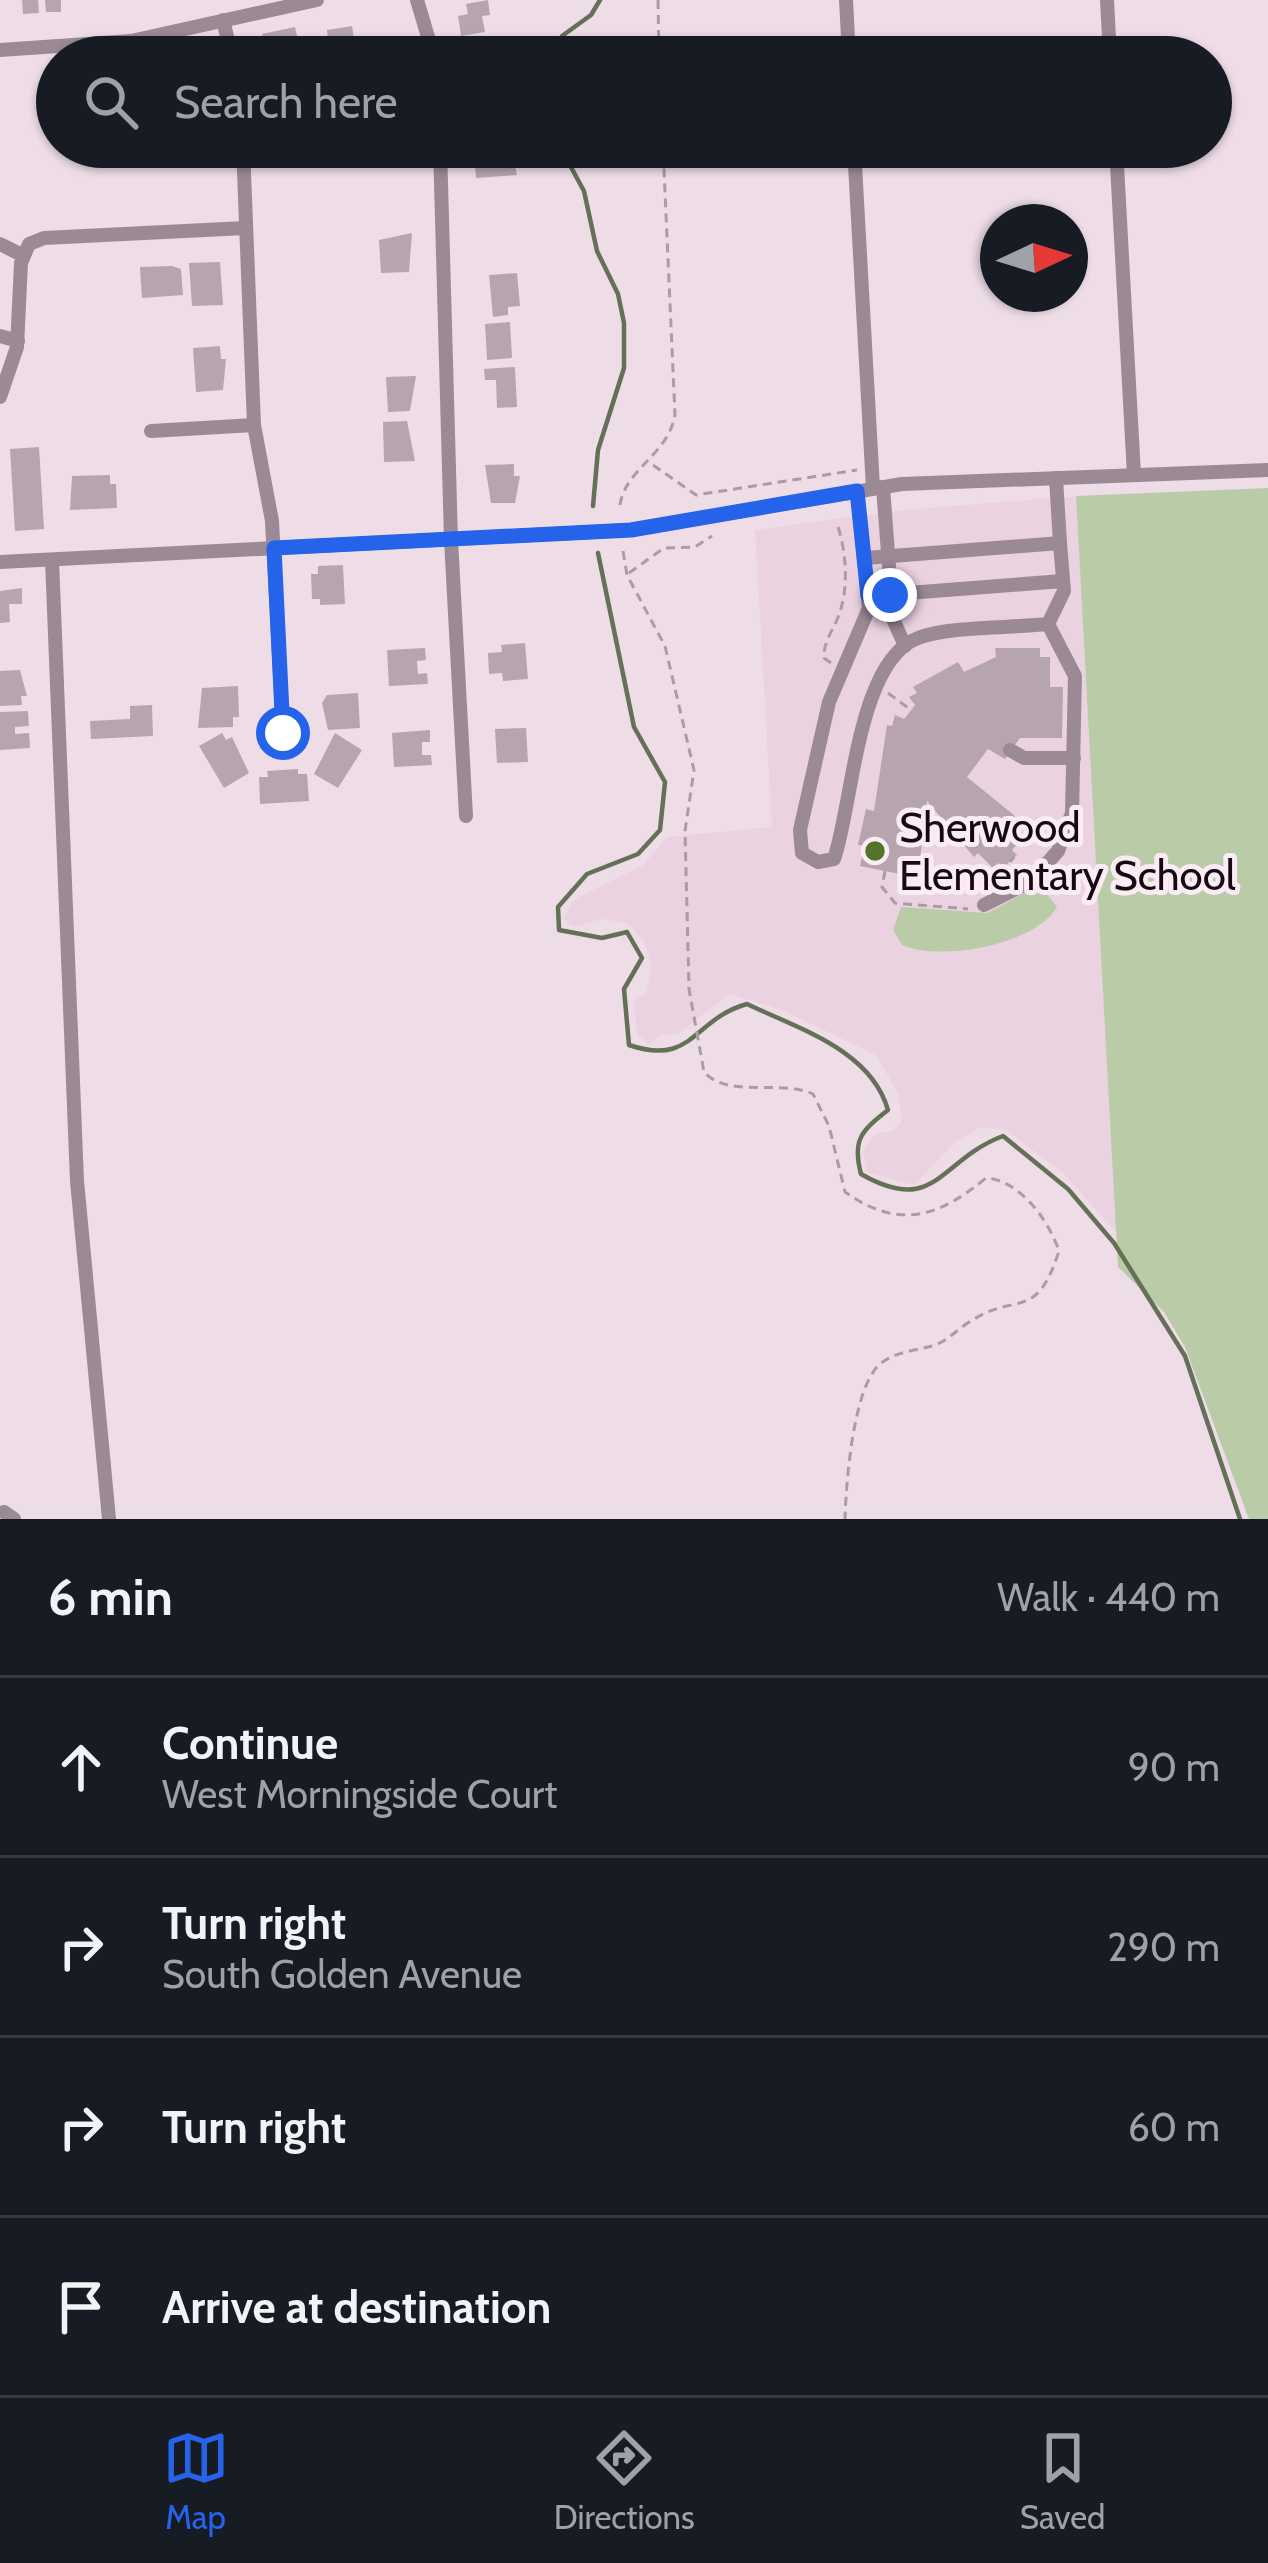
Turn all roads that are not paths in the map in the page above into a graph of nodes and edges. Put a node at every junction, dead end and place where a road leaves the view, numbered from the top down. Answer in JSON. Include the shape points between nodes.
{"nodes":[{"id":1,"x":316,"y":0,"type":"edge"},
{"id":2,"x":417,"y":0,"type":"edge"},
{"id":3,"x":846,"y":0,"type":"edge"},
{"id":4,"x":1107,"y":0,"type":"edge"},
{"id":5,"x":223,"y":20,"type":"junction"},
{"id":6,"x":148,"y":36,"type":"edge"},
{"id":7,"x":227,"y":36,"type":"edge"},
{"id":8,"x":428,"y":36,"type":"edge"},
{"id":9,"x":848,"y":36,"type":"edge"},
{"id":10,"x":1109,"y":36,"type":"edge"},
{"id":11,"x":36,"y":48,"type":"edge"},
{"id":12,"x":0,"y":50,"type":"edge"},
{"id":13,"x":244,"y":168,"type":"edge"},
{"id":14,"x":441,"y":168,"type":"edge"},
{"id":15,"x":855,"y":168,"type":"edge"},
{"id":16,"x":1116,"y":168,"type":"edge"},
{"id":17,"x":245,"y":229,"type":"junction"},
{"id":18,"x":0,"y":244,"type":"edge"},
{"id":19,"x":22,"y":255,"type":"junction"},
{"id":20,"x":0,"y":336,"type":"edge"},
{"id":21,"x":18,"y":340,"type":"junction"},
{"id":22,"x":0,"y":397,"type":"edge"},
{"id":23,"x":254,"y":425,"type":"junction"},
{"id":24,"x":151,"y":431,"type":"dead end"},
{"id":25,"x":1268,"y":470,"type":"edge"},
{"id":26,"x":1134,"y":475,"type":"junction"},
{"id":27,"x":1056,"y":478,"type":"junction"},
{"id":28,"x":871,"y":489,"type":"junction"},
{"id":29,"x":451,"y":540,"type":"junction"},
{"id":30,"x":1060,"y":543,"type":"junction"},
{"id":31,"x":274,"y":548,"type":"junction"},
{"id":32,"x":887,"y":556,"type":"junction"},
{"id":33,"x":866,"y":558,"type":"junction"},
{"id":34,"x":52,"y":560,"type":"junction"},
{"id":35,"x":0,"y":562,"type":"edge"},
{"id":36,"x":1064,"y":581,"type":"junction"},
{"id":37,"x":890,"y":595,"type":"junction"},
{"id":38,"x":868,"y":596,"type":"junction"},
{"id":39,"x":893,"y":619,"type":"junction"},
{"id":40,"x":867,"y":623,"type":"junction"},
{"id":41,"x":1048,"y":624,"type":"junction"},
{"id":42,"x":905,"y":646,"type":"junction"},
{"id":43,"x":283,"y":733,"type":"dead end"},
{"id":44,"x":1010,"y":750,"type":"dead end"},
{"id":45,"x":1074,"y":758,"type":"junction"},
{"id":46,"x":466,"y":816,"type":"dead end"},
{"id":47,"x":984,"y":905,"type":"road end"},
{"id":48,"x":109,"y":1519,"type":"edge"}],
"edges":[{"from":1,"to":5,"type":"street"},
{"from":2,"to":8,"type":"street"},
{"from":3,"to":9,"type":"street"},
{"from":4,"to":10,"type":"street"},
{"from":5,"to":6,"type":"street"},
{"from":5,"to":7,"type":"street"},
{"from":11,"to":12,"type":"street"},
{"from":13,"to":17,"type":"street"},
{"from":14,"to":29,"type":"street"},
{"from":15,"to":28,"type":"street"},
{"from":16,"to":26,"type":"street"},
{"from":17,"to":19,"type":"street","via":[[44,238]]},
{"from":17,"to":23,"type":"street"},
{"from":18,"to":19,"type":"street"},
{"from":19,"to":21,"type":"street"},
{"from":20,"to":21,"type":"street"},
{"from":21,"to":22,"type":"street"},
{"from":23,"to":24,"type":"street"},
{"from":23,"to":31,"type":"street"},
{"from":25,"to":26,"type":"street"},
{"from":26,"to":27,"type":"street"},
{"from":27,"to":28,"type":"street"},
{"from":27,"to":30,"type":"street"},
{"from":28,"to":29,"type":"street","via":[[653,527]]},
{"from":28,"to":32,"type":"street"},
{"from":28,"to":33,"type":"street"},
{"from":29,"to":31,"type":"street"},
{"from":29,"to":46,"type":"street"},
{"from":30,"to":32,"type":"street"},
{"from":30,"to":36,"type":"street"},
{"from":31,"to":34,"type":"street"},
{"from":31,"to":43,"type":"street"},
{"from":32,"to":33,"type":"street"},
{"from":32,"to":37,"type":"street"},
{"from":33,"to":38,"type":"street"},
{"from":34,"to":35,"type":"street"},
{"from":34,"to":48,"type":"street","via":[[77,1180]]},
{"from":36,"to":37,"type":"street"},
{"from":36,"to":41,"type":"street"},
{"from":37,"to":38,"type":"street"},
{"from":37,"to":39,"type":"street"},
{"from":38,"to":40,"type":"street"},
{"from":39,"to":40,"type":"street"},
{"from":39,"to":42,"type":"street"},
{"from":40,"to":42,"type":"street","via":[[829,702],[800,830],[802,853],[818,862],[834,859],[876,685]]},
{"from":41,"to":42,"type":"street"},
{"from":41,"to":45,"type":"street","via":[[1075,676]]},
{"from":44,"to":45,"type":"street","via":[[1024,758]]},
{"from":45,"to":47,"type":"street","via":[[1072,813],[1058,851],[1031,880]]}]}
